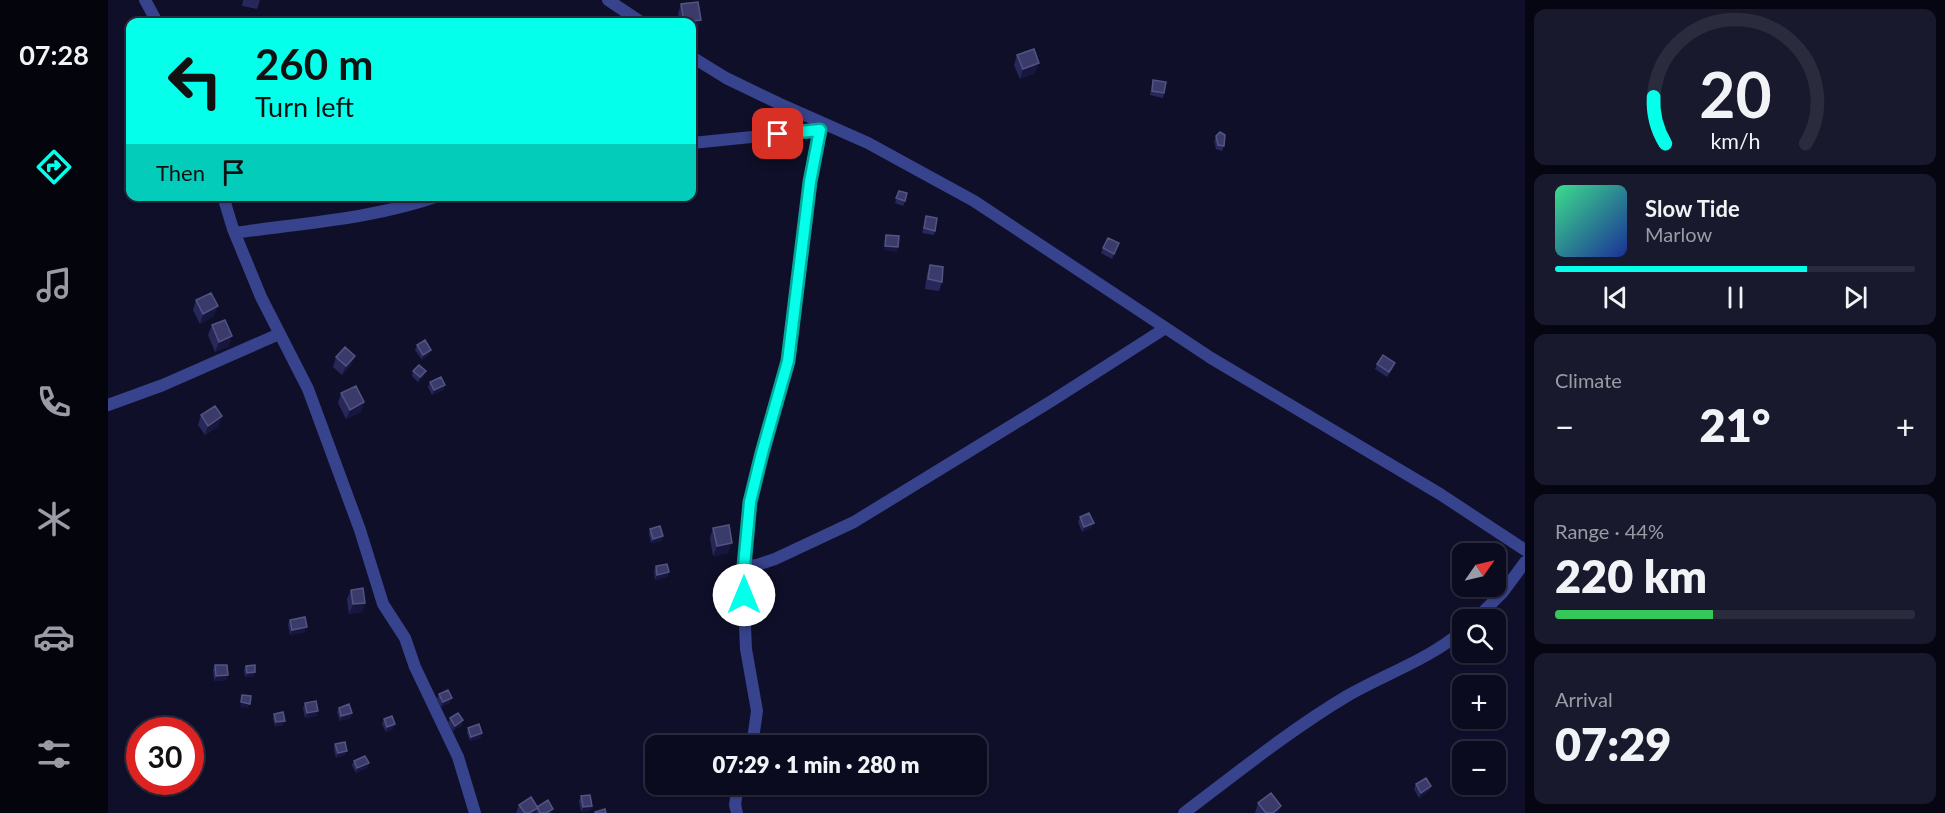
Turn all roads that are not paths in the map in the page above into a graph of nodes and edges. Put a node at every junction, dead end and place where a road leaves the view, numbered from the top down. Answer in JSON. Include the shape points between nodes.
{"nodes":[{"id":1,"x":145,"y":0,"type":"edge"},
{"id":2,"x":608,"y":0,"type":"edge"},
{"id":3,"x":156,"y":18,"type":"edge"},
{"id":4,"x":635,"y":18,"type":"edge"},
{"id":5,"x":696,"y":59,"type":"edge"},
{"id":6,"x":820,"y":126,"type":"junction"},
{"id":7,"x":696,"y":142,"type":"edge"},
{"id":8,"x":225,"y":201,"type":"edge"},
{"id":9,"x":422,"y":201,"type":"edge"},
{"id":10,"x":235,"y":233,"type":"junction"},
{"id":11,"x":1164,"y":329,"type":"junction"},
{"id":12,"x":279,"y":334,"type":"junction"},
{"id":13,"x":108,"y":405,"type":"edge"},
{"id":14,"x":1525,"y":550,"type":"edge"},
{"id":15,"x":1525,"y":562,"type":"edge"},
{"id":16,"x":744,"y":566,"type":"junction"},
{"id":17,"x":1486,"y":609,"type":"edge"},
{"id":18,"x":1452,"y":638,"type":"edge"},
{"id":19,"x":754,"y":735,"type":"edge"},
{"id":20,"x":736,"y":795,"type":"edge"},
{"id":21,"x":475,"y":813,"type":"edge"},
{"id":22,"x":737,"y":813,"type":"edge"},
{"id":23,"x":1184,"y":813,"type":"edge"}],
"edges":[{"from":1,"to":3,"type":"street"},
{"from":2,"to":4,"type":"street"},
{"from":5,"to":6,"type":"street"},
{"from":6,"to":7,"type":"street"},
{"from":6,"to":11,"type":"street","via":[[887,153],[975,201]]},
{"from":6,"to":16,"type":"street","via":[[793,335],[750,502]]},
{"from":8,"to":10,"type":"street"},
{"from":9,"to":10,"type":"street","via":[[367,214]]},
{"from":10,"to":12,"type":"street"},
{"from":11,"to":14,"type":"street"},
{"from":11,"to":16,"type":"street","via":[[854,522],[775,559]]},
{"from":12,"to":13,"type":"street"},
{"from":12,"to":21,"type":"street","via":[[311,397],[383,604],[405,638],[454,748]]},
{"from":15,"to":17,"type":"street"},
{"from":16,"to":19,"type":"street","via":[[746,649],[757,711]]},
{"from":18,"to":23,"type":"street","via":[[1314,717]]},
{"from":20,"to":22,"type":"street"}]}
